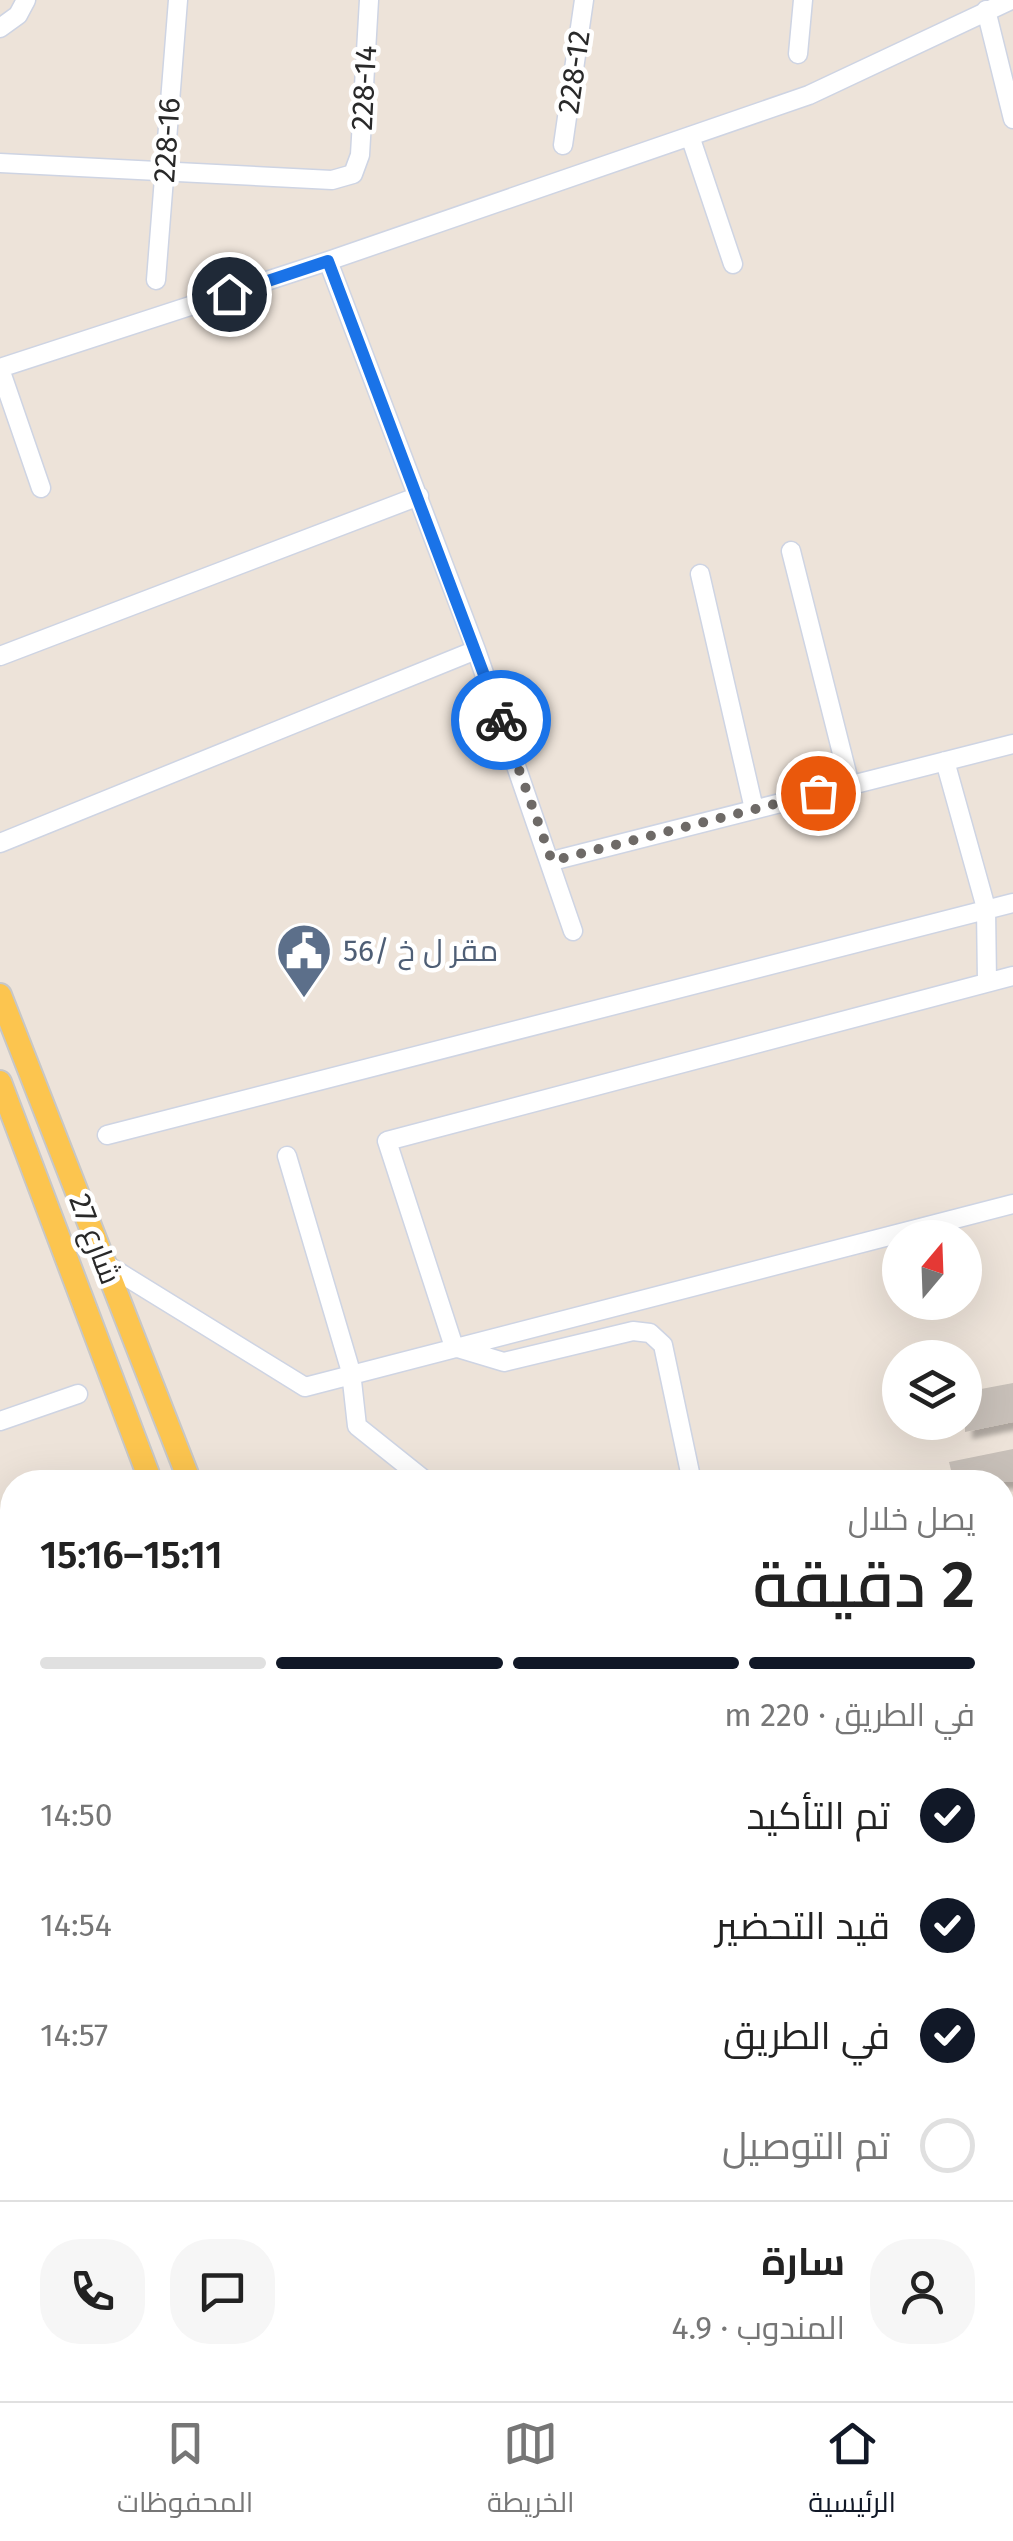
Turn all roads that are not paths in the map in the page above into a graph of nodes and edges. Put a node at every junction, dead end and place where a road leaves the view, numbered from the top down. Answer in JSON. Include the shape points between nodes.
{"nodes":[{"id":1,"x":26,"y":0,"type":"edge"},
{"id":2,"x":178,"y":0,"type":"edge"},
{"id":3,"x":369,"y":0,"type":"edge"},
{"id":4,"x":584,"y":0,"type":"edge"},
{"id":5,"x":803,"y":0,"type":"edge"},
{"id":6,"x":1011,"y":0,"type":"edge"},
{"id":7,"x":986,"y":10,"type":"junction"},
{"id":8,"x":0,"y":28,"type":"edge"},
{"id":9,"x":798,"y":54,"type":"dead end"},
{"id":10,"x":1013,"y":119,"type":"edge"},
{"id":11,"x":690,"y":136,"type":"junction"},
{"id":12,"x":564,"y":144,"type":"dead end"},
{"id":13,"x":0,"y":163,"type":"edge"},
{"id":14,"x":164,"y":172,"type":"junction"},
{"id":15,"x":328,"y":261,"type":"junction"},
{"id":16,"x":733,"y":264,"type":"dead end"},
{"id":17,"x":156,"y":280,"type":"dead end"},
{"id":18,"x":0,"y":368,"type":"edge"},
{"id":19,"x":41,"y":488,"type":"dead end"},
{"id":20,"x":419,"y":496,"type":"junction"},
{"id":21,"x":791,"y":552,"type":"dead end"},
{"id":22,"x":700,"y":574,"type":"dead end"},
{"id":23,"x":476,"y":650,"type":"junction"},
{"id":24,"x":0,"y":656,"type":"edge"},
{"id":25,"x":1013,"y":744,"type":"edge"},
{"id":26,"x":945,"y":761,"type":"junction"},
{"id":27,"x":850,"y":785,"type":"junction"},
{"id":28,"x":754,"y":810,"type":"junction"},
{"id":29,"x":0,"y":843,"type":"edge"},
{"id":30,"x":552,"y":861,"type":"junction"},
{"id":31,"x":1013,"y":903,"type":"edge"},
{"id":32,"x":986,"y":908,"type":"junction"},
{"id":33,"x":573,"y":930,"type":"dead end"},
{"id":34,"x":1013,"y":976,"type":"edge"},
{"id":35,"x":987,"y":982,"type":"junction"},
{"id":36,"x":0,"y":995,"type":"edge"},
{"id":37,"x":37,"y":1090,"type":"junction"},
{"id":38,"x":2,"y":1099,"type":"edge"},
{"id":39,"x":106,"y":1135,"type":"dead end"},
{"id":40,"x":287,"y":1156,"type":"dead end"},
{"id":41,"x":1013,"y":1204,"type":"edge"},
{"id":42,"x":104,"y":1264,"type":"junction"},
{"id":43,"x":454,"y":1347,"type":"junction"},
{"id":44,"x":351,"y":1372,"type":"junction"},
{"id":45,"x":78,"y":1394,"type":"dead end"},
{"id":46,"x":0,"y":1421,"type":"edge"},
{"id":47,"x":146,"y":1470,"type":"edge"},
{"id":48,"x":185,"y":1470,"type":"edge"},
{"id":49,"x":411,"y":1470,"type":"edge"},
{"id":50,"x":689,"y":1470,"type":"edge"}],
"edges":[{"from":1,"to":8,"type":"street"},
{"from":2,"to":14,"type":"street","name":"228-16"},
{"from":3,"to":14,"type":"street","name":"228-14","via":[[360,155],[353,174],[332,180]]},
{"from":4,"to":12,"type":"street","name":"228-12"},
{"from":5,"to":9,"type":"street"},
{"from":6,"to":7,"type":"street"},
{"from":7,"to":10,"type":"street"},
{"from":7,"to":11,"type":"street","via":[[809,95]]},
{"from":11,"to":15,"type":"street"},
{"from":11,"to":16,"type":"street"},
{"from":13,"to":14,"type":"street"},
{"from":14,"to":17,"type":"street","name":"228-16"},
{"from":15,"to":18,"type":"street"},
{"from":15,"to":20,"type":"street"},
{"from":18,"to":19,"type":"street"},
{"from":20,"to":23,"type":"street"},
{"from":20,"to":24,"type":"street"},
{"from":21,"to":27,"type":"street"},
{"from":22,"to":28,"type":"street"},
{"from":23,"to":29,"type":"street"},
{"from":23,"to":30,"type":"street"},
{"from":25,"to":26,"type":"street"},
{"from":26,"to":27,"type":"street"},
{"from":26,"to":32,"type":"street"},
{"from":27,"to":28,"type":"street"},
{"from":28,"to":30,"type":"street"},
{"from":30,"to":33,"type":"street"},
{"from":31,"to":32,"type":"street"},
{"from":32,"to":35,"type":"street"},
{"from":32,"to":39,"type":"street"},
{"from":34,"to":35,"type":"street"},
{"from":35,"to":43,"type":"street","via":[[388,1141]]},
{"from":36,"to":37,"type":"main road","name":"شارع 27"},
{"from":37,"to":38,"type":"main road"},
{"from":37,"to":42,"type":"main road","name":"شارع 27"},
{"from":38,"to":47,"type":"main road","name":"شارع 27"},
{"from":40,"to":44,"type":"street"},
{"from":41,"to":43,"type":"street"},
{"from":42,"to":44,"type":"street","via":[[306,1387]]},
{"from":42,"to":48,"type":"main road","name":"شارع 27"},
{"from":43,"to":44,"type":"street"},
{"from":43,"to":50,"type":"street","via":[[504,1362],[632,1331],[650,1333],[663,1344]]},
{"from":44,"to":49,"type":"street","via":[[357,1426]]},
{"from":45,"to":46,"type":"street"}]}
